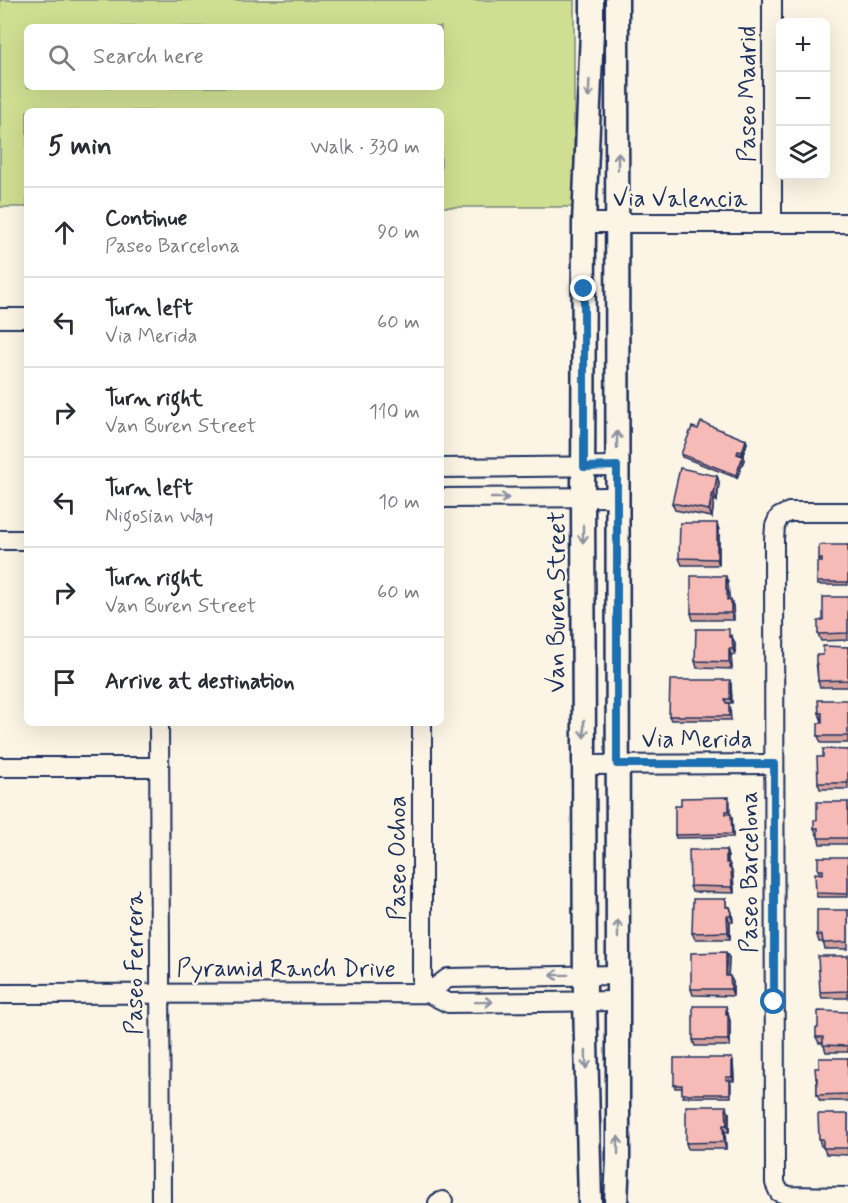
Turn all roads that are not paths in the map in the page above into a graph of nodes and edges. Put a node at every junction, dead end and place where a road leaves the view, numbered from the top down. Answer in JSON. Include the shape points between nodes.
{"nodes":[{"id":1,"x":592,"y":0,"type":"edge"},
{"id":2,"x":617,"y":0,"type":"edge"},
{"id":3,"x":772,"y":0,"type":"edge"},
{"id":4,"x":584,"y":223,"type":"junction"},
{"id":5,"x":618,"y":223,"type":"junction"},
{"id":6,"x":772,"y":223,"type":"junction"},
{"id":7,"x":848,"y":223,"type":"edge"},
{"id":8,"x":0,"y":318,"type":"edge"},
{"id":9,"x":24,"y":318,"type":"edge"},
{"id":10,"x":617,"y":466,"type":"junction"},
{"id":11,"x":584,"y":467,"type":"junction"},
{"id":12,"x":444,"y":468,"type":"edge"},
{"id":13,"x":617,"y":497,"type":"junction"},
{"id":14,"x":444,"y":498,"type":"edge"},
{"id":15,"x":583,"y":498,"type":"junction"},
{"id":16,"x":848,"y":512,"type":"edge"},
{"id":17,"x":0,"y":540,"type":"edge"},
{"id":18,"x":24,"y":540,"type":"edge"},
{"id":19,"x":159,"y":726,"type":"edge"},
{"id":20,"x":422,"y":726,"type":"edge"},
{"id":21,"x":617,"y":764,"type":"junction"},
{"id":22,"x":774,"y":764,"type":"junction"},
{"id":23,"x":584,"y":765,"type":"junction"},
{"id":24,"x":0,"y":767,"type":"edge"},
{"id":25,"x":159,"y":767,"type":"junction"},
{"id":26,"x":585,"y":975,"type":"junction"},
{"id":27,"x":618,"y":975,"type":"junction"},
{"id":28,"x":159,"y":993,"type":"junction"},
{"id":29,"x":425,"y":993,"type":"junction"},
{"id":30,"x":0,"y":994,"type":"edge"},
{"id":31,"x":585,"y":1001,"type":"junction"},
{"id":32,"x":618,"y":1001,"type":"junction"},
{"id":33,"x":848,"y":1197,"type":"edge"},
{"id":34,"x":161,"y":1203,"type":"edge"},
{"id":35,"x":590,"y":1203,"type":"edge"},
{"id":36,"x":616,"y":1203,"type":"edge"}],
"edges":[{"from":1,"to":4,"type":"street","name":"Van Buren Street","one_way":true},
{"from":5,"to":2,"type":"street","one_way":true},
{"from":3,"to":6,"type":"street","name":"Paseo Madrid"},
{"from":4,"to":5,"type":"street","name":"Via Valencia"},
{"from":4,"to":11,"type":"street","name":"Van Buren Street"},
{"from":5,"to":6,"type":"street","name":"Via Valencia"},
{"from":10,"to":5,"type":"street","one_way":true},
{"from":6,"to":7,"type":"street","name":"Via Valencia"},
{"from":8,"to":9,"type":"street"},
{"from":10,"to":11,"type":"street"},
{"from":10,"to":13,"type":"street"},
{"from":11,"to":12,"type":"street"},
{"from":11,"to":15,"type":"street","name":"Van Buren Street"},
{"from":13,"to":15,"type":"street"},
{"from":13,"to":21,"type":"street"},
{"from":14,"to":15,"type":"street","one_way":true},
{"from":15,"to":23,"type":"street","name":"Van Buren Street","one_way":true},
{"from":16,"to":22,"type":"street","name":"Paseo Barcelona","via":[[789,512],[779,517],[775,526]]},
{"from":17,"to":18,"type":"street"},
{"from":19,"to":25,"type":"street","name":"Paseo Ferrera"},
{"from":20,"to":29,"type":"street","name":"Paseo Ochoa"},
{"from":21,"to":22,"type":"street","name":"Via Merida"},
{"from":21,"to":23,"type":"street","name":"Via Merida"},
{"from":27,"to":21,"type":"street","one_way":true},
{"from":22,"to":33,"type":"street","name":"Paseo Barcelona","via":[[775,1183],[779,1192],[789,1196]]},
{"from":23,"to":26,"type":"street","name":"Van Buren Street"},
{"from":24,"to":25,"type":"street"},
{"from":25,"to":28,"type":"street","name":"Paseo Ferrera"},
{"from":26,"to":27,"type":"street","name":"Pyramid Ranch Drive"},
{"from":26,"to":29,"type":"street","name":"Pyramid Ranch Drive","one_way":true,"via":[[448,978]]},
{"from":26,"to":31,"type":"street","name":"Van Buren Street"},
{"from":27,"to":32,"type":"street"},
{"from":28,"to":29,"type":"street","name":"Pyramid Ranch Drive"},
{"from":28,"to":30,"type":"street","name":"Pyramid Ranch Drive"},
{"from":28,"to":34,"type":"street","name":"Paseo Ferrera"},
{"from":29,"to":31,"type":"street","name":"Pyramid Ranch Drive","one_way":true,"via":[[448,1003]]},
{"from":31,"to":32,"type":"street","name":"Pyramid Ranch Drive"},
{"from":31,"to":35,"type":"street","name":"Van Buren Street","one_way":true},
{"from":36,"to":32,"type":"street","one_way":true}]}
